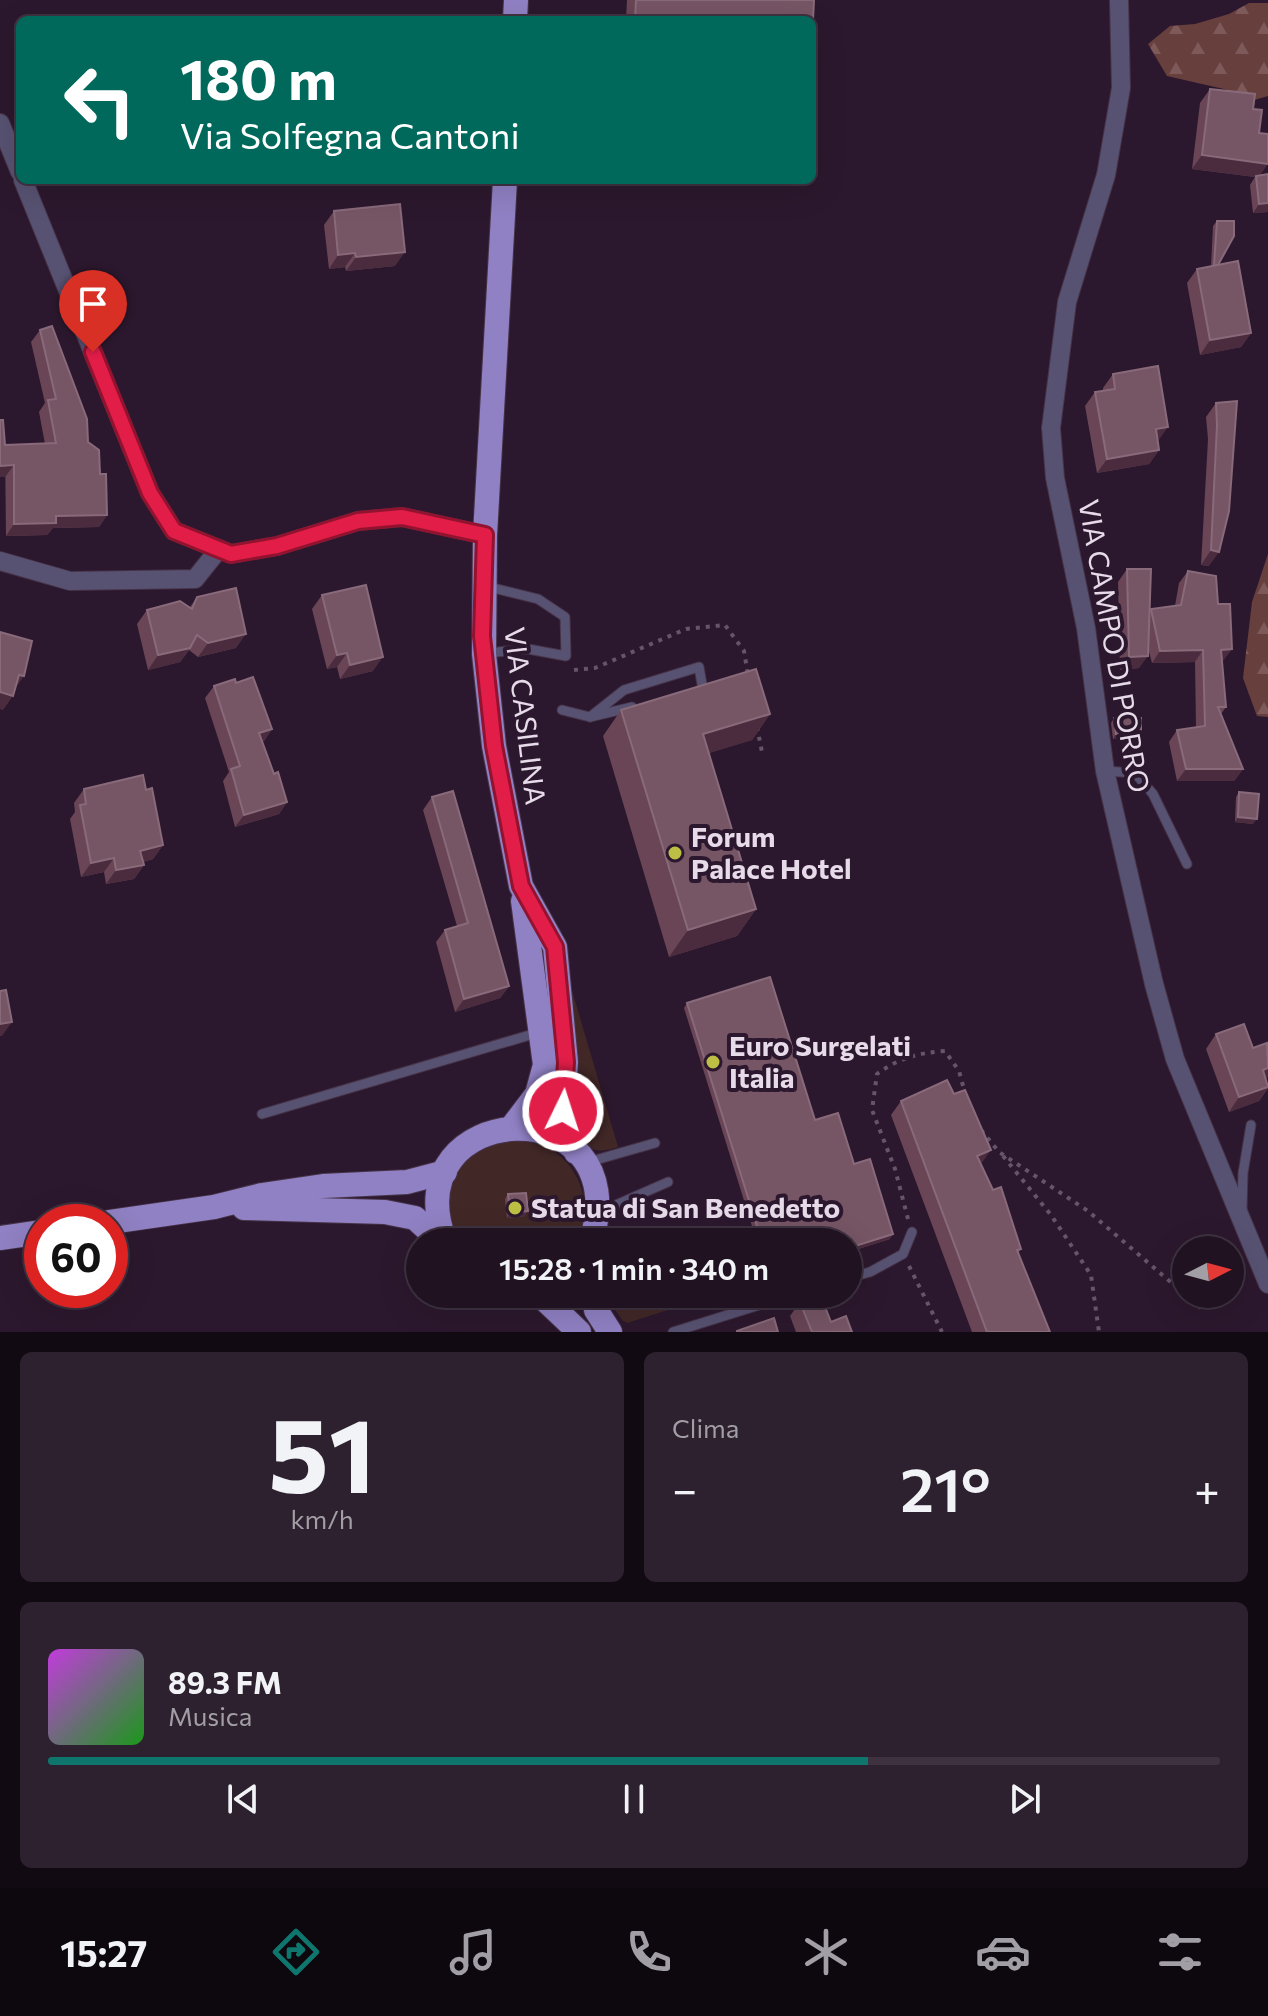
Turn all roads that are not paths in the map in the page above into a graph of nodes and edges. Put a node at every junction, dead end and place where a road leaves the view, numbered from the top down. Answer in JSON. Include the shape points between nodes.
{"nodes":[{"id":1,"x":1119,"y":0,"type":"edge"},
{"id":2,"x":0,"y":123,"type":"edge"},
{"id":3,"x":16,"y":162,"type":"edge"},
{"id":4,"x":25,"y":184,"type":"edge"},
{"id":5,"x":505,"y":184,"type":"edge"},
{"id":6,"x":485,"y":535,"type":"junction"},
{"id":7,"x":219,"y":549,"type":"junction"},
{"id":8,"x":0,"y":561,"type":"edge"},
{"id":9,"x":483,"y":585,"type":"junction"},
{"id":10,"x":484,"y":654,"type":"junction"},
{"id":11,"x":689,"y":694,"type":"edge"},
{"id":12,"x":647,"y":704,"type":"edge"},
{"id":13,"x":562,"y":710,"type":"dead end"},
{"id":14,"x":590,"y":717,"type":"junction"},
{"id":15,"x":1105,"y":771,"type":"junction"},
{"id":16,"x":1187,"y":864,"type":"dead end"},
{"id":17,"x":521,"y":886,"type":"junction"},
{"id":18,"x":540,"y":1032,"type":"junction"},
{"id":19,"x":262,"y":1114,"type":"dead end"},
{"id":20,"x":1251,"y":1125,"type":"dead end"},
{"id":21,"x":512,"y":1127,"type":"junction"},
{"id":22,"x":655,"y":1143,"type":"dead end"},
{"id":23,"x":581,"y":1157,"type":"junction"},
{"id":24,"x":445,"y":1172,"type":"junction"},
{"id":25,"x":668,"y":1182,"type":"dead end"},
{"id":26,"x":214,"y":1207,"type":"junction"},
{"id":27,"x":598,"y":1218,"type":"junction"},
{"id":28,"x":1241,"y":1218,"type":"junction"},
{"id":29,"x":128,"y":1219,"type":"edge"},
{"id":30,"x":427,"y":1228,"type":"edge"},
{"id":31,"x":439,"y":1228,"type":"edge"},
{"id":32,"x":595,"y":1228,"type":"edge"},
{"id":33,"x":912,"y":1232,"type":"road end"},
{"id":34,"x":24,"y":1235,"type":"edge"},
{"id":35,"x":0,"y":1238,"type":"edge"},
{"id":36,"x":862,"y":1274,"type":"edge"},
{"id":37,"x":1268,"y":1284,"type":"edge"},
{"id":38,"x":554,"y":1308,"type":"edge"},
{"id":39,"x":596,"y":1308,"type":"edge"},
{"id":40,"x":749,"y":1308,"type":"edge"},
{"id":41,"x":579,"y":1332,"type":"edge"},
{"id":42,"x":610,"y":1332,"type":"edge"},
{"id":43,"x":673,"y":1332,"type":"edge"}],
"edges":[{"from":1,"to":15,"type":"street","name":"VIA CAMPO DI PORRO","via":[[1121,88],[1106,175],[1067,302],[1051,428]]},
{"from":2,"to":3,"type":"street"},
{"from":4,"to":7,"type":"street","via":[[150,493],[174,531]]},
{"from":5,"to":6,"type":"main road","name":"VIA CASILINA"},
{"from":6,"to":7,"type":"street","via":[[402,517],[358,521],[277,546],[231,554]]},
{"from":6,"to":9,"type":"main road","name":"VIA CASILINA"},
{"from":7,"to":8,"type":"street","via":[[195,579],[70,581]]},
{"from":9,"to":10,"type":"main road","name":"VIA CASILINA"},
{"from":9,"to":10,"type":"lane","via":[[538,599],[565,617],[566,656],[528,649]]},
{"from":10,"to":17,"type":"main road","name":"VIA CASILINA","via":[[494,746]]},
{"from":11,"to":14,"type":"lane","via":[[703,690],[699,667],[624,690]]},
{"from":12,"to":14,"type":"lane"},
{"from":13,"to":14,"type":"lane"},
{"from":15,"to":16,"type":"lane","via":[[1135,773],[1153,794]]},
{"from":15,"to":28,"type":"street","name":"VIA CAMPO DI PORRO","via":[[1175,1059]]},
{"from":17,"to":18,"type":"main road"},
{"from":17,"to":23,"type":"main road","name":"VIA CASILINA","via":[[555,947],[566,1062],[563,1111]]},
{"from":18,"to":19,"type":"lane"},
{"from":18,"to":21,"type":"main road","via":[[545,1065],[537,1094]]},
{"from":20,"to":28,"type":"lane"},
{"from":21,"to":23,"type":"main road","via":[[557,1137]]},
{"from":21,"to":24,"type":"main road","via":[[473,1140]]},
{"from":22,"to":23,"type":"lane"},
{"from":23,"to":27,"type":"main road","name":"VIA CASILINA","via":[[594,1180]]},
{"from":24,"to":26,"type":"main road","via":[[407,1182],[262,1195]]},
{"from":24,"to":31,"type":"main road","via":[[438,1197]]},
{"from":25,"to":27,"type":"lane"},
{"from":26,"to":29,"type":"main road"},
{"from":26,"to":30,"type":"main road","via":[[385,1212],[415,1218]]},
{"from":27,"to":32,"type":"main road"},
{"from":28,"to":37,"type":"street","name":"VIA CAMPO DI PORRO"},
{"from":33,"to":36,"type":"lane","via":[[903,1254]]},
{"from":34,"to":35,"type":"main road"},
{"from":38,"to":41,"type":"main road"},
{"from":39,"to":42,"type":"main road"},
{"from":40,"to":43,"type":"lane"}]}
